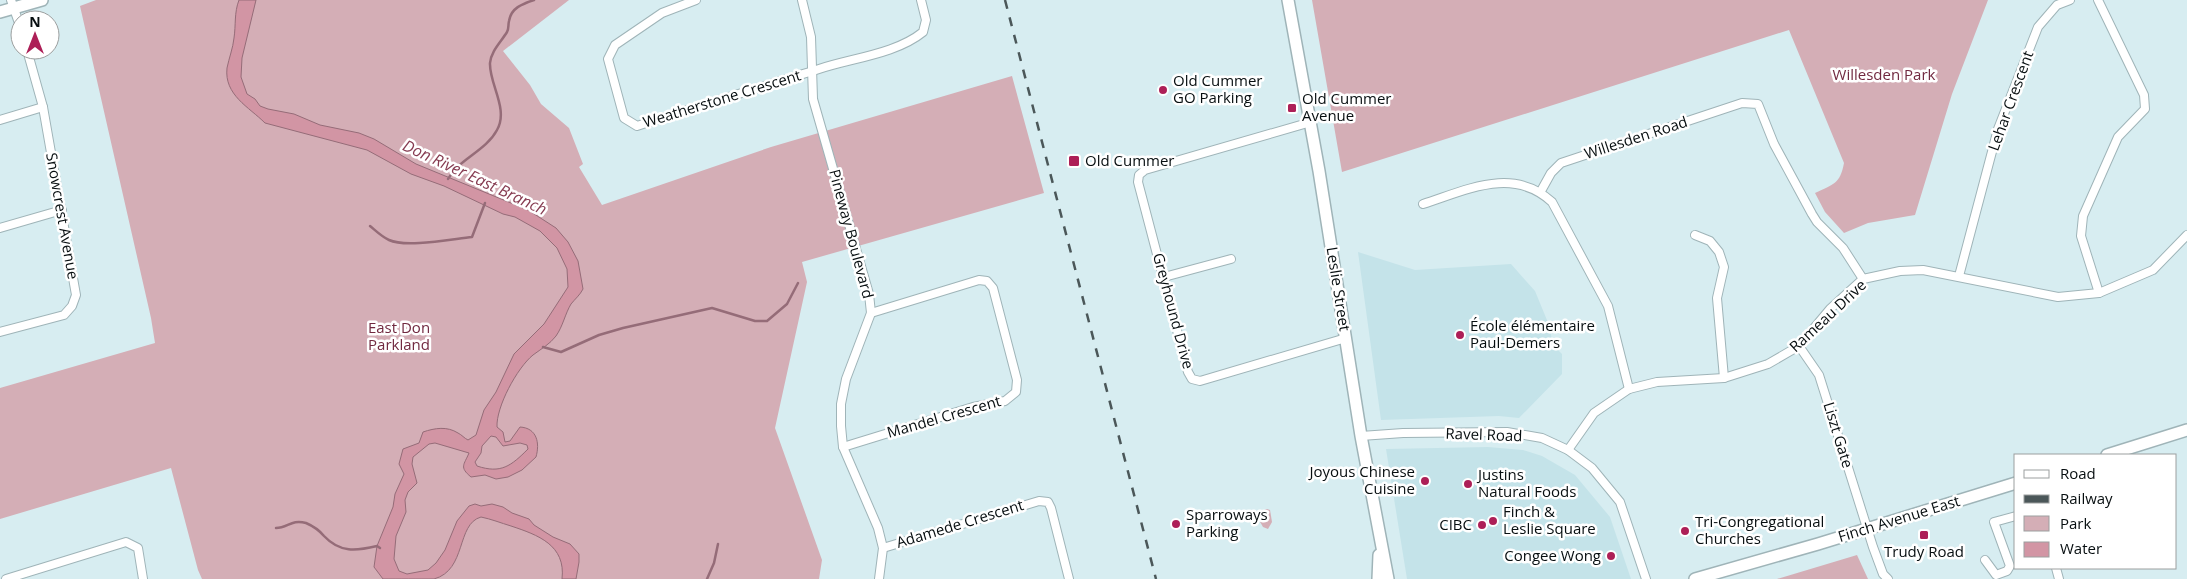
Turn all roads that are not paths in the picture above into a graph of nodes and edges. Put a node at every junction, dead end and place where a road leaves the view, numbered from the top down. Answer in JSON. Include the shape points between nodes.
{"nodes":[{"id":1,"x":42,"y":0,"type":"edge"},
{"id":2,"x":696,"y":0,"type":"edge"},
{"id":3,"x":802,"y":0,"type":"edge"},
{"id":4,"x":921,"y":0,"type":"edge"},
{"id":5,"x":1288,"y":0,"type":"edge"},
{"id":6,"x":2070,"y":0,"type":"edge"},
{"id":7,"x":2098,"y":0,"type":"edge"},
{"id":8,"x":13,"y":4,"type":"edge"},
{"id":9,"x":0,"y":12,"type":"edge"},
{"id":10,"x":30,"y":60,"type":"edge"},
{"id":11,"x":812,"y":71,"type":"junction"},
{"id":12,"x":43,"y":107,"type":"junction"},
{"id":13,"x":0,"y":120,"type":"edge"},
{"id":14,"x":1311,"y":122,"type":"junction"},
{"id":15,"x":1541,"y":191,"type":"junction"},
{"id":16,"x":1423,"y":204,"type":"dead end"},
{"id":17,"x":62,"y":210,"type":"junction"},
{"id":18,"x":0,"y":228,"type":"edge"},
{"id":19,"x":1695,"y":235,"type":"dead end"},
{"id":20,"x":2187,"y":235,"type":"edge"},
{"id":21,"x":1231,"y":259,"type":"dead end"},
{"id":22,"x":1959,"y":276,"type":"junction"},
{"id":23,"x":1164,"y":277,"type":"junction"},
{"id":24,"x":1863,"y":279,"type":"junction"},
{"id":25,"x":2099,"y":292,"type":"junction"},
{"id":26,"x":871,"y":313,"type":"junction"},
{"id":27,"x":0,"y":332,"type":"edge"},
{"id":28,"x":1346,"y":338,"type":"junction"},
{"id":29,"x":1799,"y":346,"type":"junction"},
{"id":30,"x":1724,"y":378,"type":"junction"},
{"id":31,"x":1629,"y":389,"type":"junction"},
{"id":32,"x":2187,"y":430,"type":"edge"},
{"id":33,"x":1361,"y":436,"type":"junction"},
{"id":34,"x":843,"y":447,"type":"junction"},
{"id":35,"x":1568,"y":450,"type":"junction"},
{"id":36,"x":2110,"y":454,"type":"edge"},
{"id":37,"x":2014,"y":485,"type":"edge"},
{"id":38,"x":2014,"y":517,"type":"edge"},
{"id":39,"x":1868,"y":530,"type":"junction"},
{"id":40,"x":1380,"y":536,"type":"junction"},
{"id":41,"x":882,"y":548,"type":"junction"},
{"id":42,"x":1384,"y":553,"type":"junction"},
{"id":43,"x":1985,"y":560,"type":"dead end"},
{"id":44,"x":33,"y":576,"type":"edge"},
{"id":45,"x":6,"y":579,"type":"edge"},
{"id":46,"x":143,"y":579,"type":"edge"},
{"id":47,"x":879,"y":579,"type":"edge"},
{"id":48,"x":1069,"y":579,"type":"edge"},
{"id":49,"x":1378,"y":579,"type":"edge"},
{"id":50,"x":1388,"y":579,"type":"edge"},
{"id":51,"x":1394,"y":579,"type":"edge"},
{"id":52,"x":1646,"y":579,"type":"edge"},
{"id":53,"x":1695,"y":579,"type":"edge"},
{"id":54,"x":1888,"y":579,"type":"edge"}],
"edges":[{"from":1,"to":8,"type":"main road"},
{"from":2,"to":11,"type":"street","name":"Weatherstone Crescent","via":[[662,13],[616,45],[608,59],[624,118],[637,126]]},
{"from":3,"to":11,"type":"street","name":"Pineway Boulevard","via":[[811,37]]},
{"from":4,"to":11,"type":"street","name":"Weatherstone Crescent","via":[[926,20],[923,32],[913,40]]},
{"from":5,"to":14,"type":"main road","name":"Leslie Street"},
{"from":6,"to":22,"type":"street","name":"Lehar Crescent","via":[[2057,5],[2038,27],[1998,129]]},
{"from":7,"to":25,"type":"street","via":[[2144,95],[2145,109],[2118,137],[2083,216],[2081,236]]},
{"from":8,"to":9,"type":"main road"},
{"from":10,"to":12,"type":"street","name":"Snowcrest Avenue"},
{"from":11,"to":26,"type":"street","name":"Pineway Boulevard","via":[[813,99],[869,294]]},
{"from":12,"to":13,"type":"street"},
{"from":12,"to":17,"type":"street","name":"Snowcrest Avenue"},
{"from":14,"to":23,"type":"street","name":"Greyhound Drive","via":[[1150,169],[1140,175],[1138,182]]},
{"from":14,"to":28,"type":"main road","name":"Leslie Street"},
{"from":15,"to":16,"type":"street","via":[[1514,182],[1486,184]]},
{"from":15,"to":24,"type":"street","name":"Willesden Road","via":[[1561,163],[1742,103],[1758,104],[1774,144],[1812,214],[1843,248]]},
{"from":15,"to":31,"type":"street","via":[[1552,202],[1608,306]]},
{"from":17,"to":18,"type":"street"},
{"from":17,"to":27,"type":"street","name":"Snowcrest Avenue","via":[[76,295],[72,306],[64,315]]},
{"from":19,"to":30,"type":"street","via":[[1710,242],[1719,252],[1724,267],[1717,298]]},
{"from":20,"to":25,"type":"street","name":"Rameau Drive","via":[[2152,270]]},
{"from":21,"to":23,"type":"street"},
{"from":22,"to":24,"type":"street","name":"Rameau Drive","via":[[1923,270]]},
{"from":22,"to":25,"type":"street","name":"Rameau Drive","via":[[2058,297]]},
{"from":23,"to":28,"type":"street","name":"Greyhound Drive","via":[[1192,379],[1200,381]]},
{"from":24,"to":29,"type":"street","name":"Rameau Drive","via":[[1830,309]]},
{"from":26,"to":34,"type":"street","name":"Pineway Boulevard","via":[[846,379],[841,404]]},
{"from":26,"to":34,"type":"street","name":"Mandel Crescent","via":[[979,280],[987,281],[993,288],[1017,380],[1016,392],[1005,401],[973,407]]},
{"from":28,"to":33,"type":"main road","name":"Leslie Street"},
{"from":29,"to":30,"type":"street","name":"Rameau Drive","via":[[1768,364]]},
{"from":29,"to":39,"type":"street","name":"Liszt Gate","via":[[1819,375]]},
{"from":30,"to":31,"type":"street","name":"Rameau Drive","via":[[1657,382]]},
{"from":31,"to":35,"type":"street","name":"Rameau Drive","via":[[1594,413]]},
{"from":32,"to":36,"type":"main road"},
{"from":33,"to":35,"type":"street","name":"Ravel Road","via":[[1507,432],[1542,438]]},
{"from":33,"to":40,"type":"main road","name":"Leslie Street"},
{"from":34,"to":41,"type":"street","name":"Pineway Boulevard","via":[[878,528]]},
{"from":35,"to":52,"type":"street","name":"Ravel Road","via":[[1592,468],[1620,502]]},
{"from":37,"to":39,"type":"main road","name":"Finch Avenue East"},
{"from":38,"to":43,"type":"street","via":[[1994,522],[2010,566],[2007,571],[1996,574]]},
{"from":39,"to":53,"type":"main road","name":"Finch Avenue East"},
{"from":39,"to":54,"type":"street","via":[[1883,574]]},
{"from":40,"to":42,"type":"main road","name":"Leslie Street"},
{"from":40,"to":49,"type":"main road"},
{"from":41,"to":47,"type":"street","name":"Pineway Boulevard"},
{"from":41,"to":48,"type":"street","name":"Adamede Crescent","via":[[1039,501],[1048,502]]},
{"from":42,"to":50,"type":"main road","name":"Leslie Street"},
{"from":42,"to":51,"type":"main road"},
{"from":44,"to":45,"type":"street"},
{"from":44,"to":46,"type":"street","via":[[126,542],[138,548]]}]}
